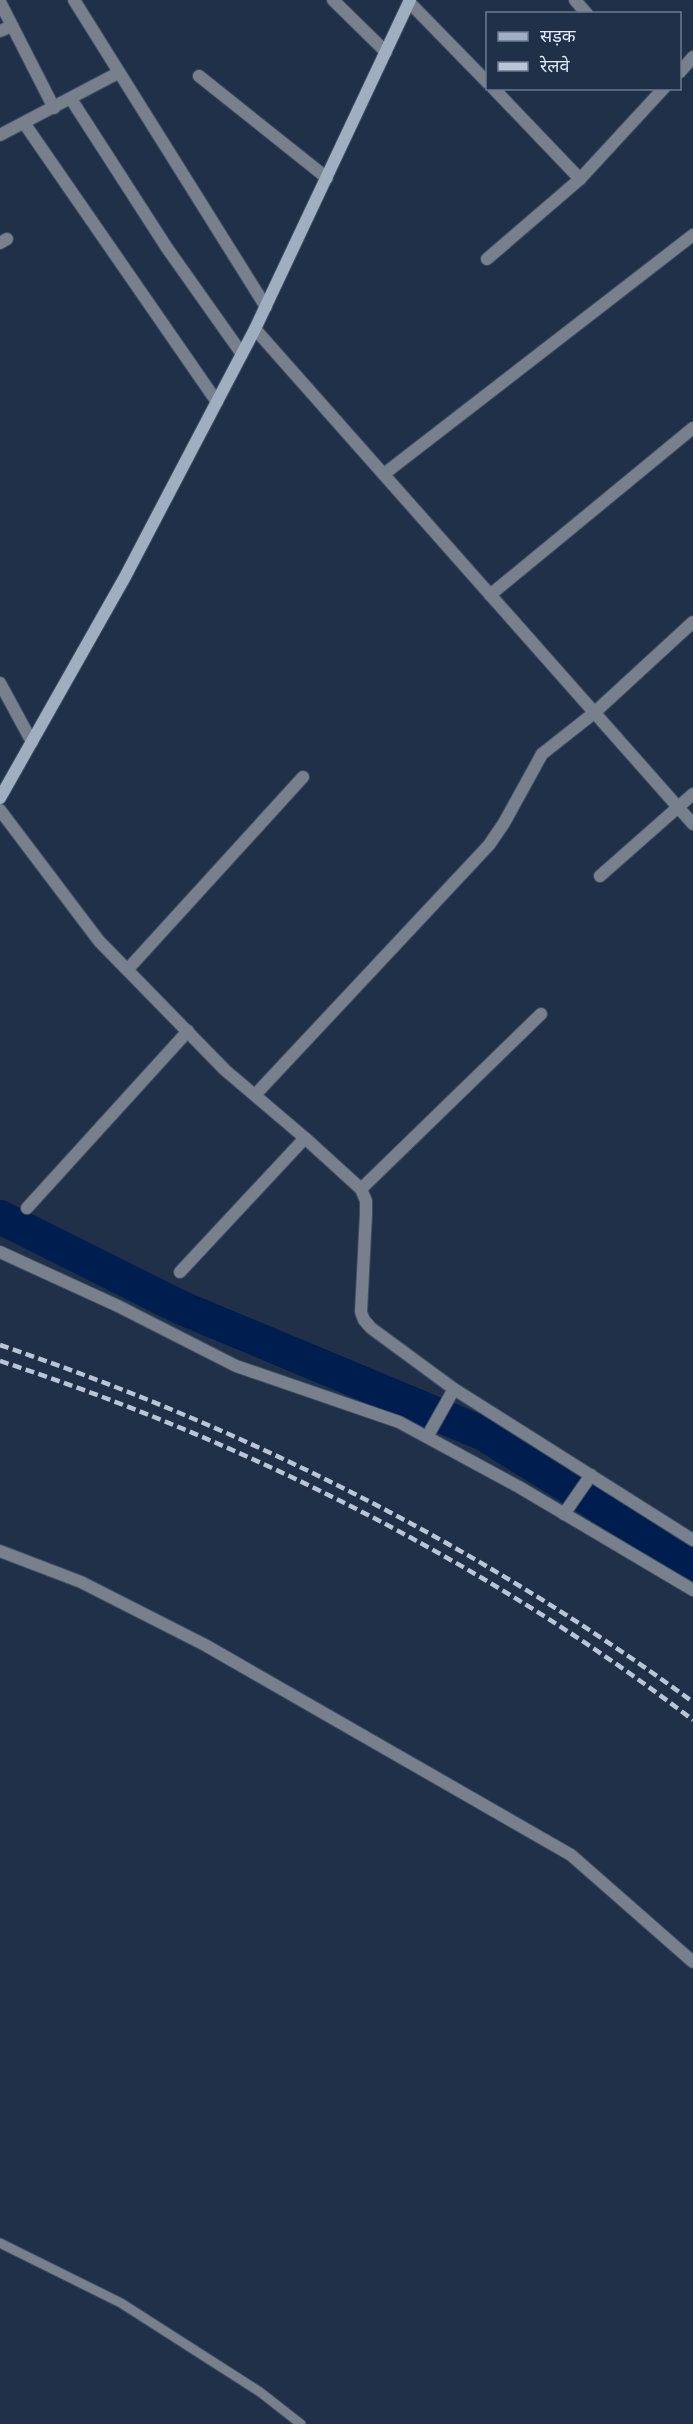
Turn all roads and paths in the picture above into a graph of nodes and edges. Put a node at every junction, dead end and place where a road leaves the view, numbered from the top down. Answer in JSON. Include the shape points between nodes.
{"nodes":[{"id":1,"x":74,"y":0,"type":"edge"},
{"id":2,"x":333,"y":0,"type":"edge"},
{"id":3,"x":575,"y":0,"type":"edge"},
{"id":4,"x":409,"y":1,"type":"edge"},
{"id":5,"x":0,"y":2,"type":"edge"},
{"id":6,"x":585,"y":12,"type":"edge"},
{"id":7,"x":12,"y":26,"type":"junction"},
{"id":8,"x":0,"y":31,"type":"edge"},
{"id":9,"x":386,"y":52,"type":"junction"},
{"id":10,"x":693,"y":57,"type":"edge"},
{"id":11,"x":681,"y":71,"type":"edge"},
{"id":12,"x":118,"y":73,"type":"junction"},
{"id":13,"x":199,"y":76,"type":"dead end"},
{"id":14,"x":486,"y":81,"type":"edge"},
{"id":15,"x":495,"y":90,"type":"edge"},
{"id":16,"x":660,"y":90,"type":"edge"},
{"id":17,"x":71,"y":99,"type":"junction"},
{"id":18,"x":54,"y":108,"type":"junction"},
{"id":19,"x":24,"y":123,"type":"junction"},
{"id":20,"x":0,"y":135,"type":"edge"},
{"id":21,"x":327,"y":178,"type":"junction"},
{"id":22,"x":580,"y":179,"type":"junction"},
{"id":23,"x":693,"y":235,"type":"edge"},
{"id":24,"x":487,"y":259,"type":"dead end"},
{"id":25,"x":266,"y":307,"type":"junction"},
{"id":26,"x":255,"y":329,"type":"junction"},
{"id":27,"x":242,"y":354,"type":"junction"},
{"id":28,"x":217,"y":402,"type":"junction"},
{"id":29,"x":693,"y":428,"type":"edge"},
{"id":30,"x":384,"y":474,"type":"junction"},
{"id":31,"x":490,"y":595,"type":"junction"},
{"id":32,"x":693,"y":621,"type":"edge"},
{"id":33,"x":0,"y":683,"type":"edge"},
{"id":34,"x":594,"y":713,"type":"junction"},
{"id":35,"x":32,"y":742,"type":"junction"},
{"id":36,"x":303,"y":777,"type":"dead end"},
{"id":37,"x":693,"y":794,"type":"edge"},
{"id":38,"x":0,"y":798,"type":"edge"},
{"id":39,"x":678,"y":808,"type":"junction"},
{"id":40,"x":0,"y":810,"type":"edge"},
{"id":41,"x":693,"y":824,"type":"edge"},
{"id":42,"x":600,"y":876,"type":"dead end"},
{"id":43,"x":128,"y":969,"type":"junction"},
{"id":44,"x":541,"y":1014,"type":"dead end"},
{"id":45,"x":188,"y":1031,"type":"junction"},
{"id":46,"x":255,"y":1095,"type":"junction"},
{"id":47,"x":305,"y":1138,"type":"junction"},
{"id":48,"x":361,"y":1189,"type":"junction"},
{"id":49,"x":27,"y":1208,"type":"dead end"},
{"id":50,"x":0,"y":1252,"type":"edge"},
{"id":51,"x":180,"y":1272,"type":"dead end"},
{"id":52,"x":454,"y":1389,"type":"junction"},
{"id":53,"x":427,"y":1437,"type":"junction"},
{"id":54,"x":591,"y":1475,"type":"junction"},
{"id":55,"x":564,"y":1514,"type":"junction"},
{"id":56,"x":691,"y":1536,"type":"edge"},
{"id":57,"x":0,"y":1551,"type":"edge"},
{"id":58,"x":693,"y":1590,"type":"edge"},
{"id":59,"x":693,"y":1962,"type":"edge"},
{"id":60,"x":0,"y":2243,"type":"edge"},
{"id":61,"x":301,"y":2424,"type":"edge"}],
"edges":[{"from":1,"to":12,"type":"street"},
{"from":2,"to":9,"type":"street"},
{"from":3,"to":6,"type":"street"},
{"from":4,"to":9,"type":"street"},
{"from":4,"to":14,"type":"street"},
{"from":5,"to":7,"type":"street"},
{"from":7,"to":8,"type":"street"},
{"from":7,"to":18,"type":"street"},
{"from":9,"to":21,"type":"street"},
{"from":10,"to":11,"type":"street"},
{"from":12,"to":17,"type":"street"},
{"from":12,"to":25,"type":"street"},
{"from":13,"to":21,"type":"street"},
{"from":15,"to":22,"type":"street"},
{"from":16,"to":22,"type":"street"},
{"from":17,"to":18,"type":"street"},
{"from":17,"to":27,"type":"street","via":[[167,248]]},
{"from":18,"to":19,"type":"street"},
{"from":19,"to":20,"type":"street"},
{"from":19,"to":28,"type":"street"},
{"from":21,"to":25,"type":"street"},
{"from":22,"to":24,"type":"street"},
{"from":23,"to":30,"type":"street"},
{"from":25,"to":26,"type":"street"},
{"from":26,"to":27,"type":"street"},
{"from":26,"to":30,"type":"street"},
{"from":27,"to":28,"type":"street"},
{"from":28,"to":35,"type":"street"},
{"from":29,"to":31,"type":"street"},
{"from":30,"to":31,"type":"street"},
{"from":31,"to":34,"type":"street"},
{"from":32,"to":34,"type":"street"},
{"from":33,"to":35,"type":"street"},
{"from":34,"to":39,"type":"street"},
{"from":34,"to":46,"type":"street","via":[[542,754],[489,845]]},
{"from":35,"to":38,"type":"street"},
{"from":36,"to":43,"type":"street"},
{"from":37,"to":39,"type":"street"},
{"from":39,"to":41,"type":"street"},
{"from":39,"to":42,"type":"street"},
{"from":40,"to":43,"type":"street","via":[[99,941]]},
{"from":43,"to":45,"type":"street"},
{"from":44,"to":48,"type":"street"},
{"from":45,"to":46,"type":"street"},
{"from":45,"to":49,"type":"street"},
{"from":46,"to":47,"type":"street"},
{"from":47,"to":48,"type":"street"},
{"from":47,"to":51,"type":"street"},
{"from":48,"to":52,"type":"street","via":[[366,1201],[360,1297],[363,1320]]},
{"from":50,"to":53,"type":"street","via":[[236,1366],[399,1422]]},
{"from":52,"to":53,"type":"street"},
{"from":52,"to":54,"type":"street"},
{"from":53,"to":55,"type":"street"},
{"from":54,"to":55,"type":"street"},
{"from":54,"to":56,"type":"street"},
{"from":55,"to":58,"type":"street"},
{"from":57,"to":59,"type":"street","via":[[81,1582],[205,1645],[571,1855]]},
{"from":60,"to":61,"type":"lane","via":[[121,2303],[260,2392]]}]}
